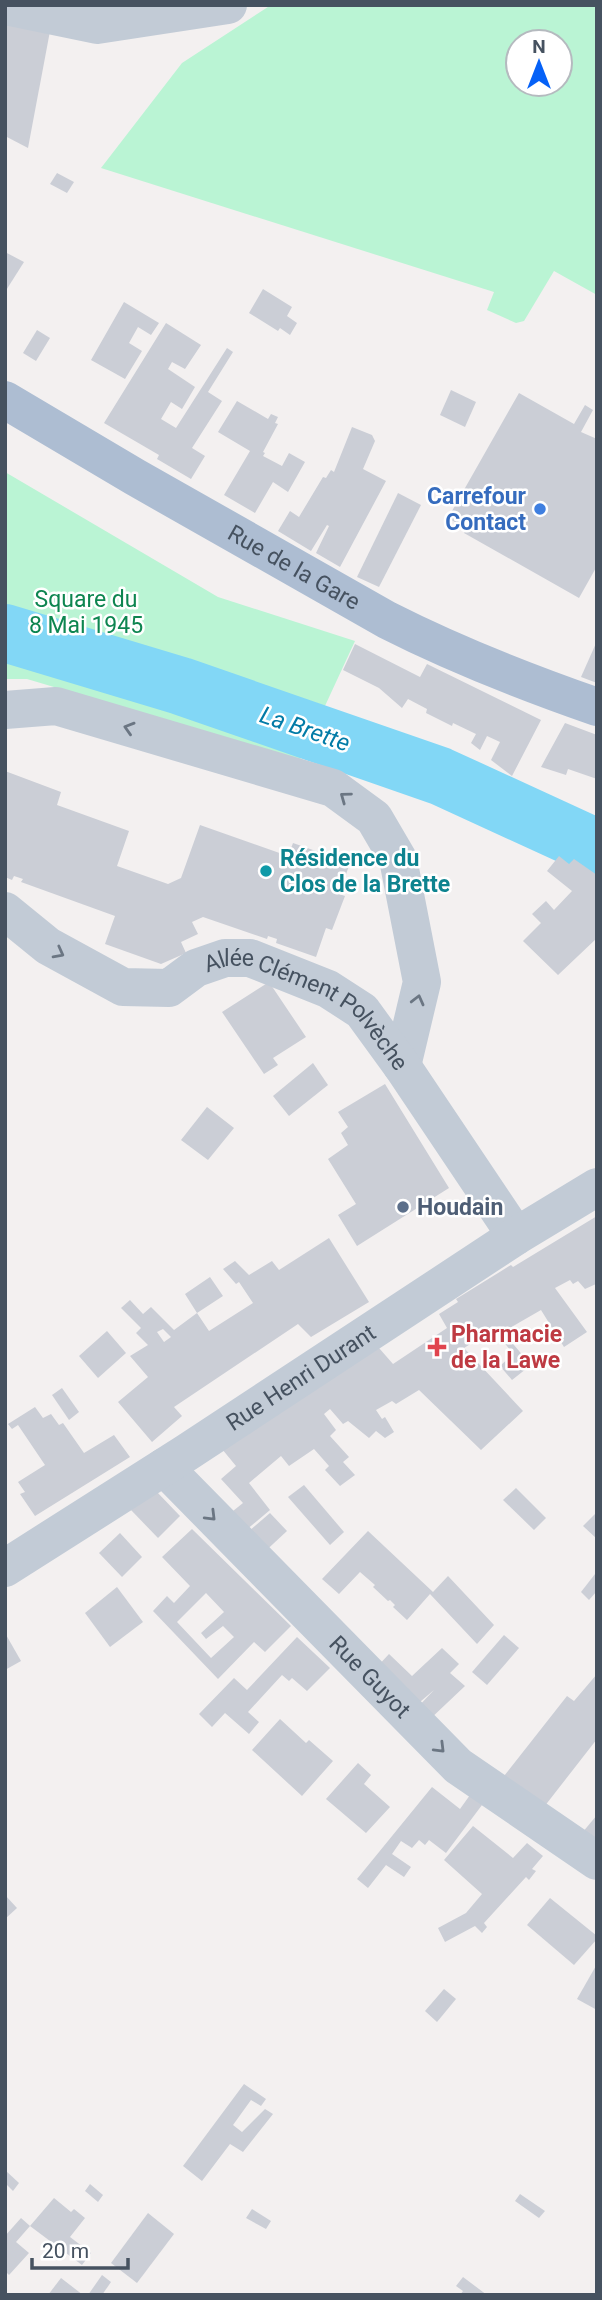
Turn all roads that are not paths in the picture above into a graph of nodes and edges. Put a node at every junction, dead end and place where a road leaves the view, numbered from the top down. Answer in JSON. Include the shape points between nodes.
{"nodes":[{"id":1,"x":228,"y":5,"type":"edge"},
{"id":2,"x":5,"y":6,"type":"edge"},
{"id":3,"x":5,"y":400,"type":"edge"},
{"id":4,"x":597,"y":707,"type":"edge"},
{"id":5,"x":5,"y":710,"type":"edge"},
{"id":6,"x":5,"y":911,"type":"edge"},
{"id":7,"x":402,"y":1066,"type":"junction"},
{"id":8,"x":597,"y":1186,"type":"edge"},
{"id":9,"x":516,"y":1236,"type":"junction"},
{"id":10,"x":164,"y":1467,"type":"junction"},
{"id":11,"x":5,"y":1568,"type":"edge"},
{"id":12,"x":597,"y":1861,"type":"edge"}],
"edges":[{"from":1,"to":2,"type":"street","via":[[97,25]]},
{"from":3,"to":4,"type":"main road","name":"Rue de la Gare","via":[[387,620],[479,663]]},
{"from":7,"to":5,"type":"street","name":"Allée Clément Polvèche","one_way":true,"via":[[422,982],[398,859],[374,818],[333,788],[56,706]]},
{"from":6,"to":7,"type":"street","name":"Allée Clément Polvèche","one_way":true,"via":[[48,947],[123,987],[169,988],[196,968],[225,958],[250,958],[328,989],[362,1011]]},
{"from":7,"to":9,"type":"street"},
{"from":8,"to":9,"type":"street","name":"Rue Henri Durant"},
{"from":9,"to":10,"type":"street","name":"Rue Henri Durant"},
{"from":10,"to":11,"type":"street","name":"Rue Henri Durant"},
{"from":10,"to":12,"type":"street","name":"Rue Guyot","one_way":true,"via":[[458,1766]]}]}
